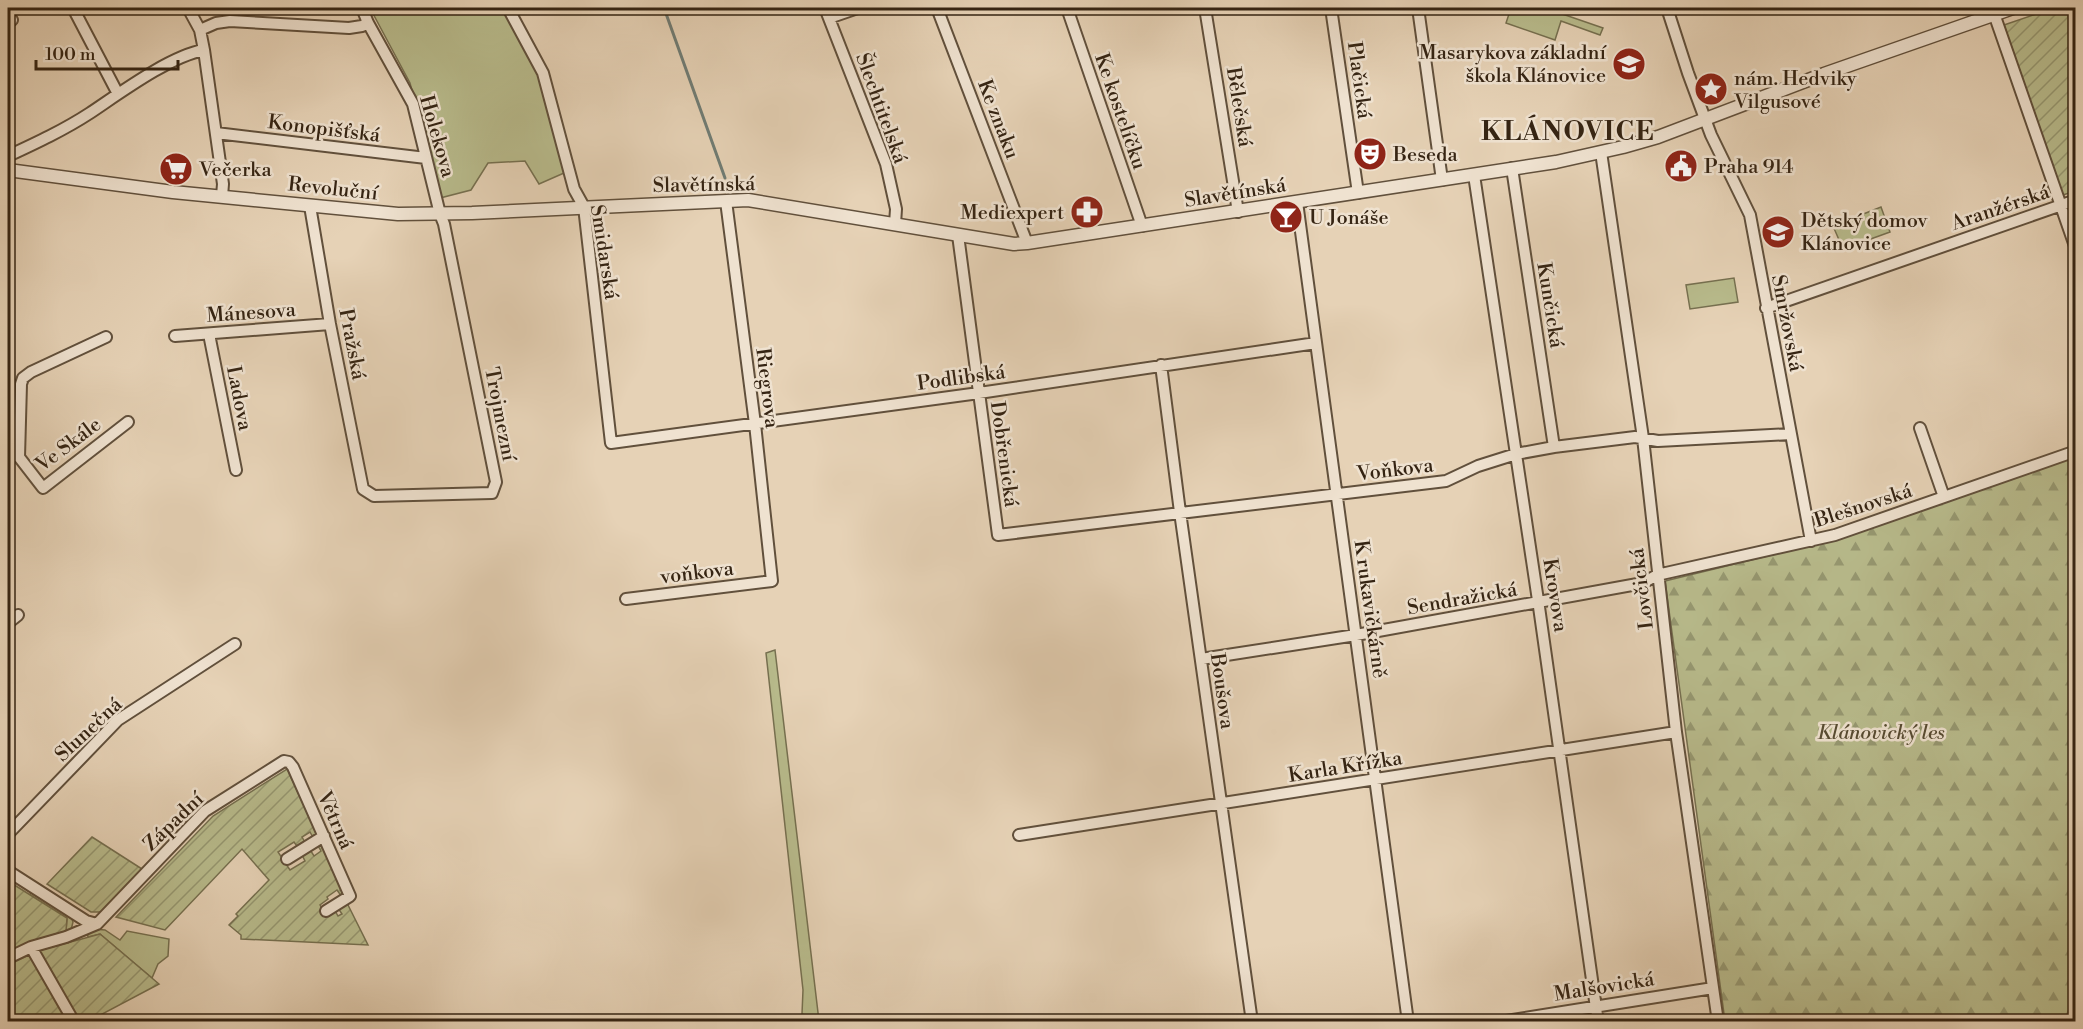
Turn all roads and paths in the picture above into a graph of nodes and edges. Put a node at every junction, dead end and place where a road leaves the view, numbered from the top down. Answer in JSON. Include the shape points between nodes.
{"nodes":[{"id":1,"x":73,"y":8,"type":"edge"},
{"id":2,"x":188,"y":8,"type":"edge"},
{"id":3,"x":362,"y":8,"type":"edge"},
{"id":4,"x":508,"y":8,"type":"edge"},
{"id":5,"x":858,"y":8,"type":"edge"},
{"id":6,"x":937,"y":8,"type":"edge"},
{"id":7,"x":1067,"y":8,"type":"edge"},
{"id":8,"x":1205,"y":8,"type":"edge"},
{"id":9,"x":1331,"y":8,"type":"edge"},
{"id":10,"x":1418,"y":8,"type":"edge"},
{"id":11,"x":1667,"y":8,"type":"edge"},
{"id":12,"x":2013,"y":8,"type":"edge"},
{"id":13,"x":1993,"y":11,"type":"edge"},
{"id":14,"x":827,"y":13,"type":"edge"},
{"id":15,"x":368,"y":23,"type":"junction"},
{"id":16,"x":200,"y":30,"type":"junction"},
{"id":17,"x":204,"y":50,"type":"junction"},
{"id":18,"x":118,"y":93,"type":"junction"},
{"id":19,"x":1705,"y":119,"type":"junction"},
{"id":20,"x":216,"y":133,"type":"junction"},
{"id":21,"x":1601,"y":153,"type":"junction"},
{"id":22,"x":8,"y":156,"type":"edge"},
{"id":23,"x":426,"y":158,"type":"junction"},
{"id":24,"x":1512,"y":168,"type":"junction"},
{"id":25,"x":8,"y":170,"type":"edge"},
{"id":26,"x":1474,"y":175,"type":"junction"},
{"id":27,"x":1442,"y":180,"type":"junction"},
{"id":28,"x":1358,"y":193,"type":"junction"},
{"id":29,"x":222,"y":196,"type":"junction"},
{"id":30,"x":2076,"y":200,"type":"edge"},
{"id":31,"x":726,"y":201,"type":"junction"},
{"id":32,"x":1297,"y":202,"type":"junction"},
{"id":33,"x":310,"y":206,"type":"junction"},
{"id":34,"x":2060,"y":206,"type":"junction"},
{"id":35,"x":584,"y":207,"type":"junction"},
{"id":36,"x":1238,"y":212,"type":"junction"},
{"id":37,"x":440,"y":214,"type":"junction"},
{"id":38,"x":895,"y":224,"type":"junction"},
{"id":39,"x":1142,"y":226,"type":"junction"},
{"id":40,"x":958,"y":235,"type":"junction"},
{"id":41,"x":1027,"y":243,"type":"junction"},
{"id":42,"x":2076,"y":249,"type":"edge"},
{"id":43,"x":1766,"y":308,"type":"junction"},
{"id":44,"x":330,"y":324,"type":"junction"},
{"id":45,"x":209,"y":333,"type":"junction"},
{"id":46,"x":175,"y":336,"type":"dead end"},
{"id":47,"x":106,"y":337,"type":"dead end"},
{"id":48,"x":1316,"y":343,"type":"junction"},
{"id":49,"x":1161,"y":365,"type":"junction"},
{"id":50,"x":979,"y":393,"type":"junction"},
{"id":51,"x":128,"y":422,"type":"dead end"},
{"id":52,"x":755,"y":424,"type":"junction"},
{"id":53,"x":1920,"y":428,"type":"dead end"},
{"id":54,"x":1791,"y":434,"type":"junction"},
{"id":55,"x":1643,"y":438,"type":"junction"},
{"id":56,"x":611,"y":443,"type":"joint"},
{"id":57,"x":1554,"y":447,"type":"junction"},
{"id":58,"x":2076,"y":451,"type":"edge"},
{"id":59,"x":8,"y":452,"type":"edge"},
{"id":60,"x":1516,"y":454,"type":"junction"},
{"id":61,"x":19,"y":457,"type":"junction"},
{"id":62,"x":236,"y":470,"type":"dead end"},
{"id":63,"x":363,"y":489,"type":"joint"},
{"id":64,"x":1338,"y":494,"type":"junction"},
{"id":65,"x":1944,"y":497,"type":"junction"},
{"id":66,"x":1180,"y":512,"type":"junction"},
{"id":67,"x":998,"y":535,"type":"joint"},
{"id":68,"x":1811,"y":541,"type":"junction"},
{"id":69,"x":1657,"y":575,"type":"junction"},
{"id":70,"x":772,"y":580,"type":"joint"},
{"id":71,"x":626,"y":599,"type":"dead end"},
{"id":72,"x":1539,"y":602,"type":"junction"},
{"id":73,"x":18,"y":615,"type":"dead end"},
{"id":74,"x":8,"y":623,"type":"edge"},
{"id":75,"x":1356,"y":635,"type":"junction"},
{"id":76,"x":235,"y":644,"type":"dead end"},
{"id":77,"x":1200,"y":659,"type":"junction"},
{"id":78,"x":1676,"y":732,"type":"junction"},
{"id":79,"x":1559,"y":750,"type":"junction"},
{"id":80,"x":286,"y":761,"type":"joint"},
{"id":81,"x":1376,"y":780,"type":"junction"},
{"id":82,"x":1221,"y":802,"type":"junction"},
{"id":83,"x":8,"y":834,"type":"edge"},
{"id":84,"x":1019,"y":835,"type":"dead end"},
{"id":85,"x":324,"y":836,"type":"junction"},
{"id":86,"x":287,"y":859,"type":"dead end"},
{"id":87,"x":8,"y":871,"type":"edge"},
{"id":88,"x":326,"y":910,"type":"dead end"},
{"id":89,"x":97,"y":924,"type":"junction"},
{"id":90,"x":32,"y":947,"type":"junction"},
{"id":91,"x":8,"y":958,"type":"edge"},
{"id":92,"x":1713,"y":988,"type":"junction"},
{"id":93,"x":1596,"y":1005,"type":"junction"},
{"id":94,"x":74,"y":1022,"type":"edge"},
{"id":95,"x":1252,"y":1022,"type":"edge"},
{"id":96,"x":1408,"y":1022,"type":"edge"},
{"id":97,"x":1500,"y":1022,"type":"edge"},
{"id":98,"x":1598,"y":1022,"type":"edge"},
{"id":99,"x":1718,"y":1022,"type":"edge"}],
"edges":[{"from":1,"to":18,"type":"street"},
{"from":2,"to":16,"type":"street"},
{"from":3,"to":15,"type":"street","name":"Holekova"},
{"from":4,"to":35,"type":"street","name":"Smidarská","via":[[543,73],[574,189]]},
{"from":5,"to":14,"type":"street"},
{"from":6,"to":41,"type":"street","name":"Ke znaku"},
{"from":7,"to":39,"type":"street","name":"Ke kostelíčku"},
{"from":8,"to":36,"type":"street","name":"Bělečská"},
{"from":9,"to":28,"type":"street","name":"Plačická"},
{"from":10,"to":27,"type":"street"},
{"from":11,"to":19,"type":"street","name":"Smržovská"},
{"from":12,"to":13,"type":"street","name":"Slavětínská"},
{"from":13,"to":19,"type":"street","name":"Slavětínská"},
{"from":13,"to":34,"type":"street"},
{"from":14,"to":38,"type":"street","name":"Šlechtitelská","via":[[886,164],[896,209]]},
{"from":15,"to":16,"type":"street","via":[[349,28],[230,21]]},
{"from":15,"to":23,"type":"street","name":"Holekova","via":[[413,104]]},
{"from":16,"to":17,"type":"street"},
{"from":17,"to":18,"type":"street","via":[[189,53]]},
{"from":17,"to":20,"type":"street"},
{"from":18,"to":22,"type":"street","via":[[68,126]]},
{"from":19,"to":21,"type":"street","name":"Slavětínská"},
{"from":19,"to":43,"type":"street","name":"Smržovská","via":[[1750,215]]},
{"from":20,"to":23,"type":"street","name":"Konopišťská"},
{"from":20,"to":29,"type":"street"},
{"from":21,"to":24,"type":"street","name":"Slavětínská"},
{"from":21,"to":55,"type":"street","name":"Lovčická"},
{"from":23,"to":37,"type":"street","name":"Holekova"},
{"from":24,"to":26,"type":"street","name":"Slavětínská"},
{"from":24,"to":57,"type":"street","name":"Kunčická"},
{"from":25,"to":29,"type":"street","name":"Revoluční"},
{"from":26,"to":27,"type":"street","name":"Slavětínská"},
{"from":26,"to":60,"type":"street","name":"Krovova"},
{"from":27,"to":28,"type":"street","name":"Slavětínská"},
{"from":28,"to":32,"type":"street","name":"Slavětínská"},
{"from":29,"to":33,"type":"street","name":"Revoluční"},
{"from":30,"to":34,"type":"street","name":"Aranžérská"},
{"from":31,"to":35,"type":"street","name":"Slavětínská"},
{"from":31,"to":38,"type":"street","name":"Slavětínská","via":[[748,200]]},
{"from":31,"to":52,"type":"street","name":"Riegrova"},
{"from":32,"to":36,"type":"street","name":"Slavětínská"},
{"from":32,"to":48,"type":"street","name":"K rukavičkárně"},
{"from":33,"to":37,"type":"street","name":"Revoluční"},
{"from":33,"to":44,"type":"street","name":"Pražská"},
{"from":34,"to":42,"type":"street"},
{"from":34,"to":43,"type":"street","name":"Aranžérská"},
{"from":35,"to":37,"type":"street","name":"Slavětínská"},
{"from":35,"to":56,"type":"street","name":"Smidarská"},
{"from":36,"to":39,"type":"street","name":"Slavětínská"},
{"from":37,"to":63,"type":"street","name":"Trojmezní","via":[[496,482],[492,493],[374,495]]},
{"from":38,"to":40,"type":"street","name":"Slavětínská"},
{"from":39,"to":41,"type":"street","name":"Slavětínská"},
{"from":40,"to":41,"type":"street","name":"Slavětínská"},
{"from":40,"to":50,"type":"street","name":"Dobřenická"},
{"from":43,"to":54,"type":"street","name":"Smržovská"},
{"from":44,"to":45,"type":"street","name":"Mánesova"},
{"from":44,"to":63,"type":"street","name":"Pražská"},
{"from":45,"to":46,"type":"street","name":"Mánesova"},
{"from":45,"to":62,"type":"street","name":"Ladova"},
{"from":47,"to":61,"type":"street","via":[[23,378]]},
{"from":48,"to":49,"type":"street","name":"Podlibská"},
{"from":48,"to":64,"type":"street","name":"K rukavičkárně"},
{"from":49,"to":50,"type":"street","name":"Podlibská"},
{"from":49,"to":66,"type":"street","name":"Boušova"},
{"from":50,"to":52,"type":"street","name":"Podlibská"},
{"from":50,"to":67,"type":"street","name":"Dobřenická"},
{"from":51,"to":61,"type":"street","name":"Ve Skále","via":[[43,488]]},
{"from":52,"to":56,"type":"street","name":"Podlibská"},
{"from":52,"to":70,"type":"street","name":"Riegrova"},
{"from":53,"to":65,"type":"street"},
{"from":54,"to":55,"type":"street","name":"Voňkova","via":[[1658,441]]},
{"from":54,"to":68,"type":"street","name":"Smržovská"},
{"from":55,"to":57,"type":"street","name":"Voňkova"},
{"from":55,"to":69,"type":"street","name":"Lovčická"},
{"from":57,"to":60,"type":"street","name":"Voňkova"},
{"from":58,"to":65,"type":"street","name":"Blešnovská"},
{"from":59,"to":61,"type":"street","name":"Ve Skále"},
{"from":60,"to":64,"type":"street","name":"Voňkova","via":[[1446,481]]},
{"from":60,"to":72,"type":"street","name":"Krovova"},
{"from":64,"to":66,"type":"street","name":"Voňkova"},
{"from":64,"to":75,"type":"street","name":"K rukavičkárně"},
{"from":65,"to":68,"type":"street","name":"Blešnovská"},
{"from":66,"to":67,"type":"street","name":"Voňkova"},
{"from":66,"to":77,"type":"street","name":"Boušova"},
{"from":68,"to":69,"type":"street","name":"Blešnovská"},
{"from":69,"to":72,"type":"street","name":"Sendražická","via":[[1642,583]]},
{"from":69,"to":78,"type":"street","name":"Lovčická"},
{"from":70,"to":71,"type":"street","name":"voňkova"},
{"from":72,"to":75,"type":"street","name":"Sendražická"},
{"from":72,"to":79,"type":"street","name":"Krovova"},
{"from":73,"to":74,"type":"street"},
{"from":75,"to":77,"type":"street","name":"Sendražická"},
{"from":75,"to":81,"type":"street","name":"K rukavičkárně"},
{"from":76,"to":83,"type":"street","name":"Slunečná","via":[[118,720]]},
{"from":77,"to":82,"type":"street","name":"Boušova"},
{"from":78,"to":79,"type":"street","name":"Karla Křížka"},
{"from":78,"to":92,"type":"street","name":"Lovčická"},
{"from":79,"to":81,"type":"street","name":"Karla Křížka"},
{"from":79,"to":93,"type":"street","name":"Krovova"},
{"from":80,"to":85,"type":"street","name":"Větrná","via":[[293,768]]},
{"from":80,"to":89,"type":"street","name":"Západní","via":[[205,811]]},
{"from":81,"to":82,"type":"street","name":"Karla Křížka"},
{"from":81,"to":96,"type":"street","name":"K rukavičkárně"},
{"from":82,"to":84,"type":"street","name":"Karla Křížka"},
{"from":82,"to":95,"type":"street","name":"Boušova"},
{"from":85,"to":86,"type":"street"},
{"from":85,"to":88,"type":"street","name":"Větrná","via":[[350,896]]},
{"from":87,"to":89,"type":"street","via":[[86,921]]},
{"from":89,"to":90,"type":"street"},
{"from":90,"to":91,"type":"street"},
{"from":90,"to":94,"type":"street"},
{"from":92,"to":93,"type":"street","name":"Malšovická"},
{"from":92,"to":99,"type":"street","name":"Lovčická"},
{"from":93,"to":97,"type":"street","name":"Malšovická"},
{"from":93,"to":98,"type":"street","name":"Krovova"}]}
